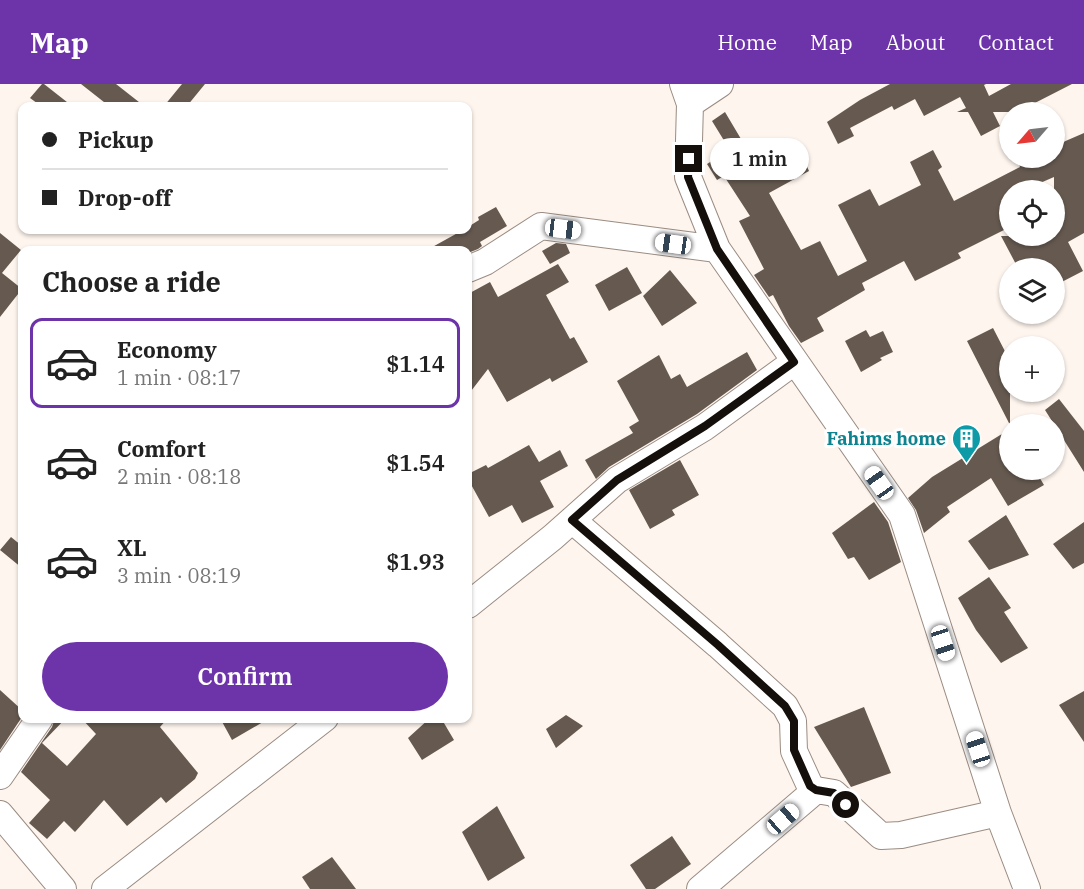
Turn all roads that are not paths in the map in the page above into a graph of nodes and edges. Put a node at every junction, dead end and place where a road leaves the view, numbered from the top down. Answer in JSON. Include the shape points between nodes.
{"nodes":[{"id":1,"x":720,"y":84,"type":"edge"},
{"id":2,"x":686,"y":94,"type":"edge"},
{"id":3,"x":717,"y":249,"type":"junction"},
{"id":4,"x":472,"y":267,"type":"edge"},
{"id":5,"x":794,"y":362,"type":"junction"},
{"id":6,"x":572,"y":520,"type":"junction"},
{"id":7,"x":472,"y":602,"type":"edge"},
{"id":8,"x":37,"y":723,"type":"edge"},
{"id":9,"x":319,"y":723,"type":"edge"},
{"id":10,"x":0,"y":776,"type":"edge"},
{"id":11,"x":816,"y":790,"type":"junction"},
{"id":12,"x":998,"y":813,"type":"junction"},
{"id":13,"x":0,"y":814,"type":"edge"},
{"id":14,"x":63,"y":889,"type":"edge"},
{"id":15,"x":105,"y":889,"type":"edge"},
{"id":16,"x":700,"y":889,"type":"edge"},
{"id":17,"x":1027,"y":889,"type":"edge"}],
"edges":[{"from":1,"to":2,"type":"street"},
{"from":2,"to":3,"type":"street","via":[[688,177]]},
{"from":3,"to":4,"type":"street","via":[[540,226]]},
{"from":3,"to":5,"type":"street"},
{"from":5,"to":6,"type":"street","via":[[705,426],[617,480]]},
{"from":5,"to":12,"type":"street","via":[[902,515]]},
{"from":6,"to":7,"type":"street"},
{"from":6,"to":11,"type":"street","via":[[785,706],[794,721],[794,750],[810,786]]},
{"from":8,"to":10,"type":"street"},
{"from":9,"to":15,"type":"street"},
{"from":11,"to":12,"type":"street","via":[[834,793],[881,836]]},
{"from":11,"to":16,"type":"street"},
{"from":12,"to":17,"type":"street"},
{"from":13,"to":14,"type":"street"}]}
